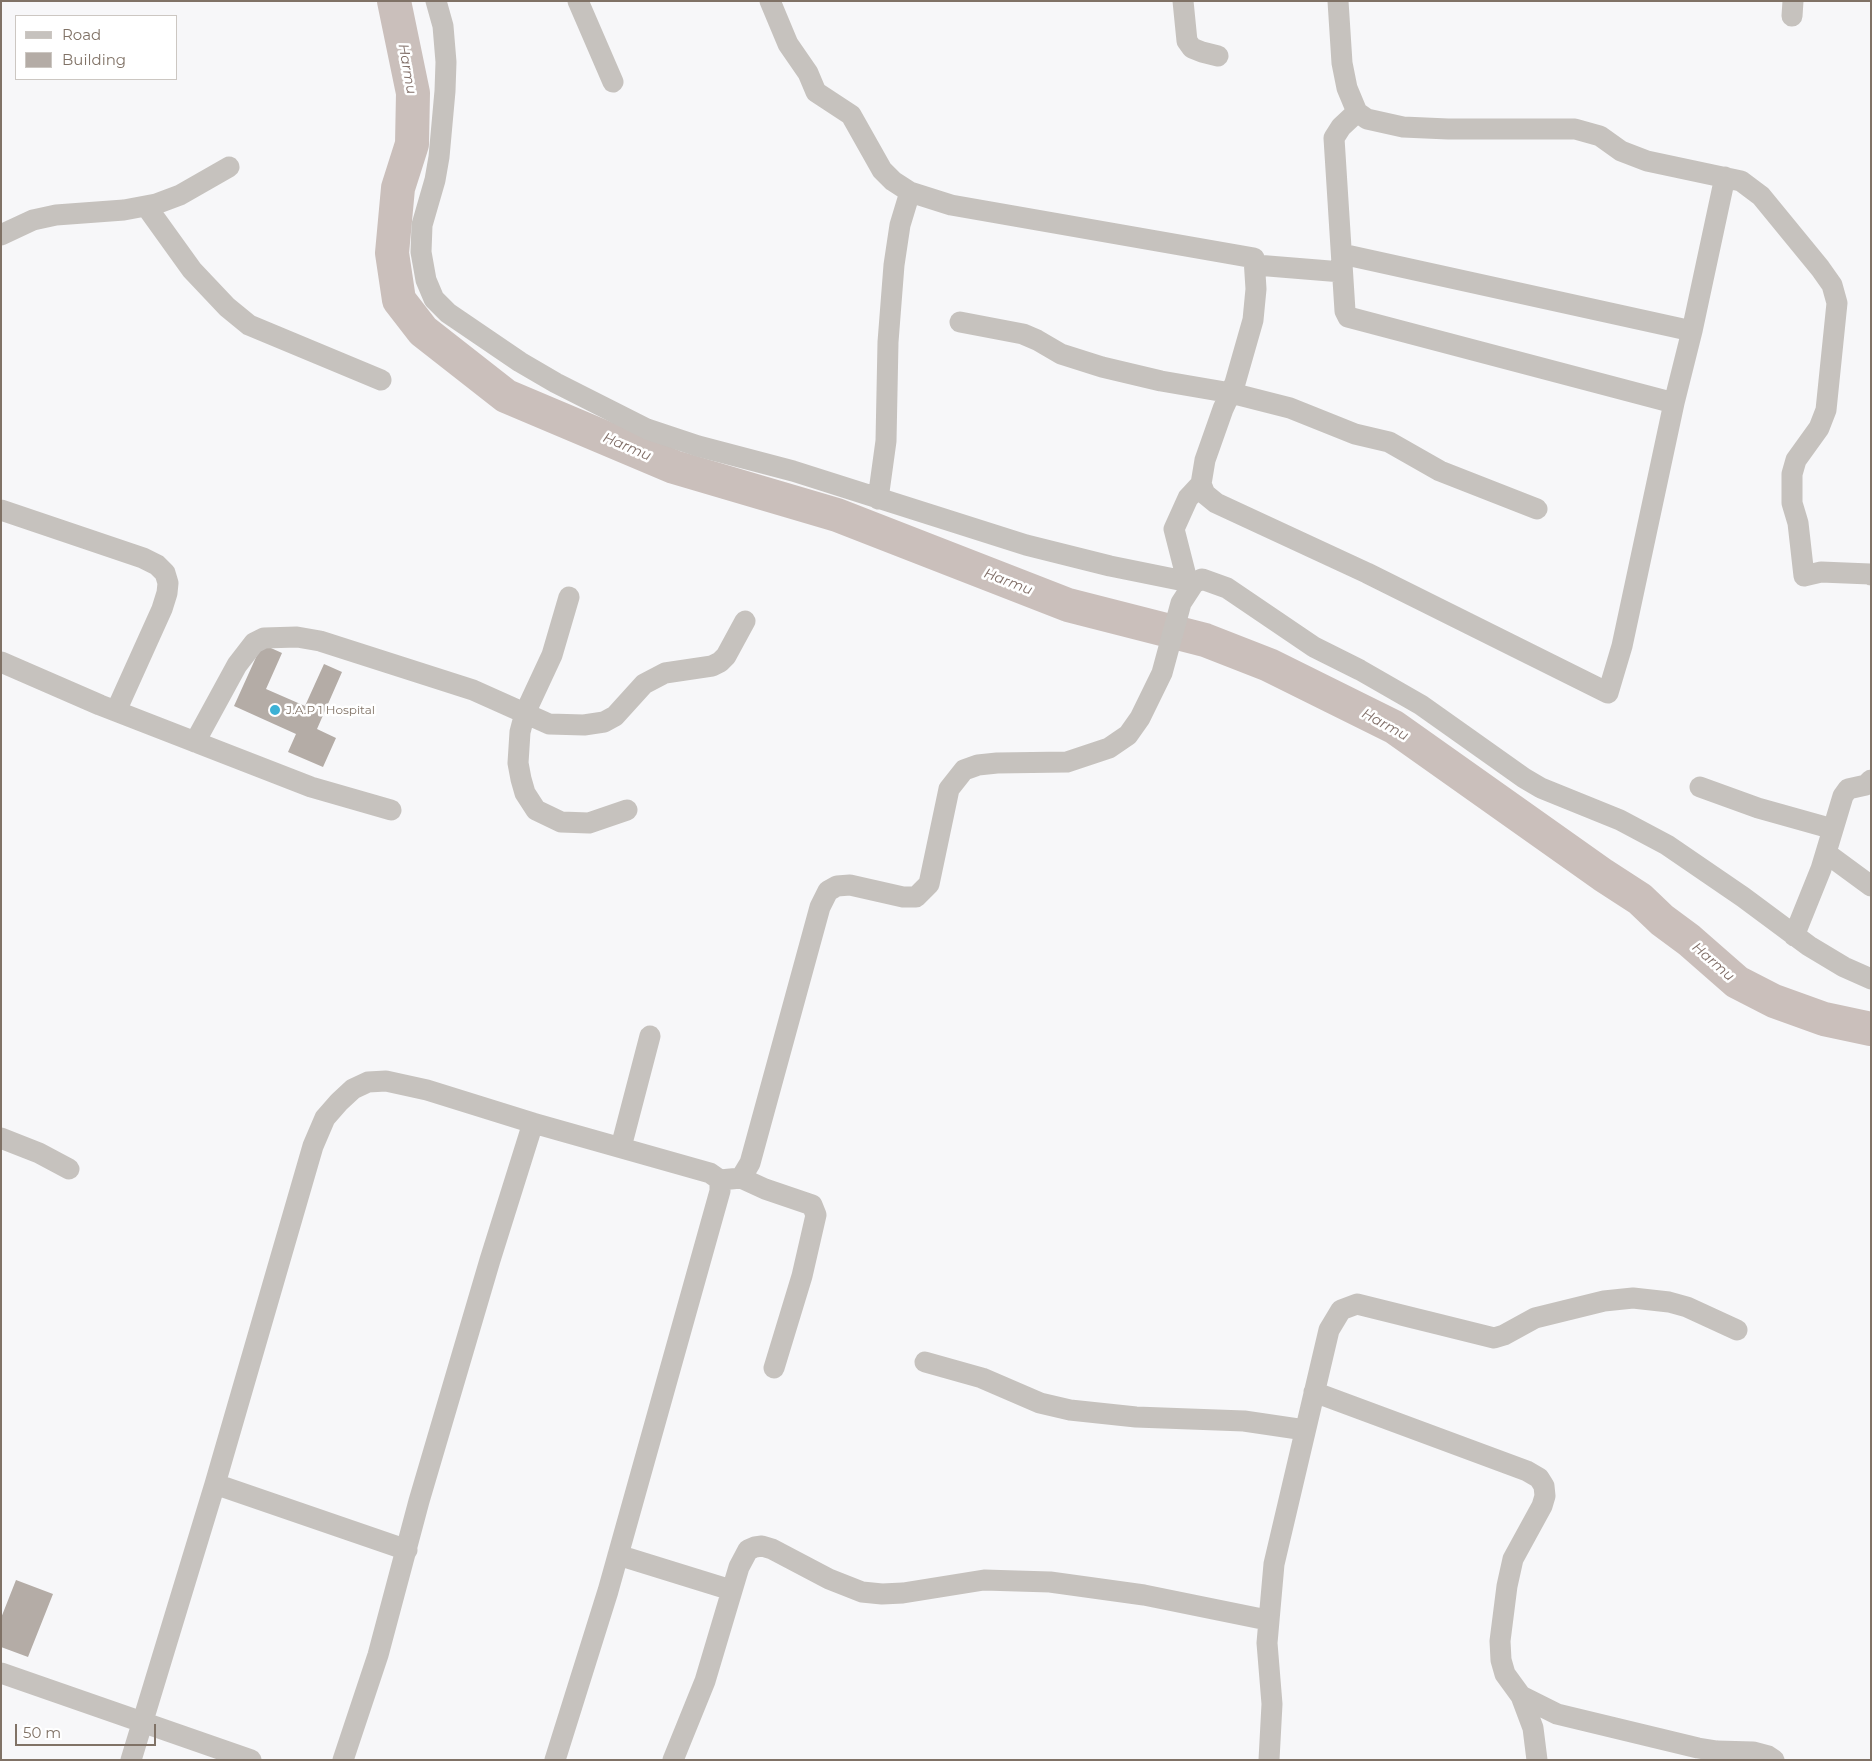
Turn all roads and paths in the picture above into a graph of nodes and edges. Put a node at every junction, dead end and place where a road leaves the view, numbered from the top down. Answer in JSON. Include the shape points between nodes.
{"nodes":[{"id":1,"x":436,"y":1,"type":"edge"},
{"id":2,"x":578,"y":1,"type":"edge"},
{"id":3,"x":770,"y":1,"type":"edge"},
{"id":4,"x":1184,"y":1,"type":"edge"},
{"id":5,"x":1338,"y":1,"type":"edge"},
{"id":6,"x":1218,"y":56,"type":"dead end"},
{"id":7,"x":613,"y":82,"type":"dead end"},
{"id":8,"x":1357,"y":112,"type":"junction"},
{"id":9,"x":229,"y":168,"type":"dead end"},
{"id":10,"x":1725,"y":177,"type":"junction"},
{"id":11,"x":910,"y":192,"type":"junction"},
{"id":12,"x":146,"y":206,"type":"junction"},
{"id":13,"x":1,"y":235,"type":"edge"},
{"id":14,"x":1342,"y":263,"type":"junction"},
{"id":15,"x":1256,"y":264,"type":"junction"},
{"id":16,"x":960,"y":322,"type":"dead end"},
{"id":17,"x":1692,"y":332,"type":"junction"},
{"id":18,"x":381,"y":380,"type":"dead end"},
{"id":19,"x":1231,"y":393,"type":"junction"},
{"id":20,"x":1674,"y":403,"type":"junction"},
{"id":21,"x":1201,"y":484,"type":"junction"},
{"id":22,"x":878,"y":499,"type":"junction"},
{"id":23,"x":1537,"y":509,"type":"dead end"},
{"id":24,"x":1,"y":510,"type":"edge"},
{"id":25,"x":1871,"y":576,"type":"edge"},
{"id":26,"x":1190,"y":582,"type":"junction"},
{"id":27,"x":569,"y":598,"type":"dead end"},
{"id":28,"x":745,"y":621,"type":"dead end"},
{"id":29,"x":1,"y":662,"type":"edge"},
{"id":30,"x":116,"y":711,"type":"junction"},
{"id":31,"x":525,"y":713,"type":"junction"},
{"id":32,"x":195,"y":742,"type":"junction"},
{"id":33,"x":1871,"y":780,"type":"edge"},
{"id":34,"x":1700,"y":787,"type":"dead end"},
{"id":35,"x":391,"y":810,"type":"dead end"},
{"id":36,"x":627,"y":810,"type":"dead end"},
{"id":37,"x":1833,"y":829,"type":"junction"},
{"id":38,"x":1826,"y":853,"type":"junction"},
{"id":39,"x":1871,"y":886,"type":"edge"},
{"id":40,"x":1794,"y":936,"type":"junction"},
{"id":41,"x":1871,"y":980,"type":"edge"},
{"id":42,"x":650,"y":1036,"type":"dead end"},
{"id":43,"x":533,"y":1123,"type":"junction"},
{"id":44,"x":1,"y":1138,"type":"edge"},
{"id":45,"x":621,"y":1147,"type":"junction"},
{"id":46,"x":69,"y":1169,"type":"dead end"},
{"id":47,"x":741,"y":1178,"type":"junction"},
{"id":48,"x":720,"y":1180,"type":"junction"},
{"id":49,"x":1737,"y":1330,"type":"dead end"},
{"id":50,"x":925,"y":1362,"type":"dead end"},
{"id":51,"x":774,"y":1368,"type":"dead end"},
{"id":52,"x":1314,"y":1392,"type":"junction"},
{"id":53,"x":1305,"y":1430,"type":"junction"},
{"id":54,"x":215,"y":1484,"type":"junction"},
{"id":55,"x":407,"y":1550,"type":"junction"},
{"id":56,"x":618,"y":1555,"type":"junction"},
{"id":57,"x":732,"y":1590,"type":"junction"},
{"id":58,"x":1268,"y":1620,"type":"junction"},
{"id":59,"x":1,"y":1673,"type":"edge"},
{"id":60,"x":1521,"y":1696,"type":"junction"},
{"id":61,"x":141,"y":1723,"type":"junction"},
{"id":62,"x":132,"y":1760,"type":"edge"},
{"id":63,"x":251,"y":1760,"type":"edge"},
{"id":64,"x":343,"y":1760,"type":"edge"},
{"id":65,"x":555,"y":1760,"type":"edge"},
{"id":66,"x":673,"y":1760,"type":"edge"},
{"id":67,"x":1269,"y":1760,"type":"edge"},
{"id":68,"x":1537,"y":1760,"type":"edge"},
{"id":69,"x":1774,"y":1760,"type":"edge"}],
"edges":[{"from":1,"to":22,"type":"street","via":[[443,26],[445,92],[439,158],[422,225],[421,252],[426,280],[434,299],[448,313],[520,362],[647,429]]},
{"from":2,"to":7,"type":"street"},
{"from":3,"to":11,"type":"street","via":[[788,44],[808,73],[816,92],[851,115],[882,170]]},
{"from":4,"to":6,"type":"street","via":[[1187,41],[1192,48]]},
{"from":5,"to":8,"type":"street","via":[[1342,63]]},
{"from":8,"to":10,"type":"street","via":[[1367,119],[1403,127],[1575,129],[1600,136],[1632,156],[1647,161]]},
{"from":8,"to":14,"type":"street","via":[[1334,138]]},
{"from":9,"to":12,"type":"street","via":[[180,194]]},
{"from":10,"to":17,"type":"street"},
{"from":10,"to":25,"type":"street","via":[[1747,184],[1761,196],[1806,250],[1835,292],[1837,308],[1826,410],[1796,460],[1792,474],[1792,503],[1799,526],[1804,576],[1821,572]]},
{"from":11,"to":15,"type":"street","via":[[968,208],[1247,255],[1254,258]]},
{"from":11,"to":22,"type":"street","via":[[900,225],[894,266],[888,342],[886,441]]},
{"from":12,"to":13,"type":"street","via":[[33,220]]},
{"from":12,"to":18,"type":"street","via":[[192,270],[227,307],[249,324]]},
{"from":14,"to":15,"type":"street"},
{"from":14,"to":17,"type":"street"},
{"from":14,"to":20,"type":"street","via":[[1348,317]]},
{"from":15,"to":19,"type":"street","via":[[1253,320]]},
{"from":16,"to":19,"type":"street","via":[[1023,334],[1061,354],[1102,367]]},
{"from":17,"to":20,"type":"street"},
{"from":19,"to":21,"type":"street","via":[[1210,444]]},
{"from":19,"to":23,"type":"street","via":[[1290,408],[1355,434],[1389,442],[1458,479]]},
{"from":20,"to":21,"type":"street","via":[[1622,646],[1608,693],[1367,573],[1216,503],[1205,494]]},
{"from":21,"to":26,"type":"street","via":[[1188,498],[1174,529]]},
{"from":22,"to":26,"type":"street","via":[[1067,556]]},
{"from":24,"to":30,"type":"street","via":[[143,558],[165,573],[168,583],[162,609]]},
{"from":26,"to":40,"type":"street","via":[[1202,579],[1227,588],[1300,638],[1421,705],[1541,788],[1620,820],[1666,845]]},
{"from":26,"to":47,"type":"street","via":[[1162,673],[1128,735],[1109,748],[1067,762],[997,763],[964,770],[949,789],[929,884],[916,897],[903,898],[850,885],[828,890],[820,907],[750,1163]]},
{"from":27,"to":31,"type":"street","via":[[552,655]]},
{"from":28,"to":31,"type":"street","via":[[720,662],[712,666],[679,669],[654,678],[644,684],[615,716],[604,722],[549,724]]},
{"from":29,"to":30,"type":"street"},
{"from":30,"to":32,"type":"street"},
{"from":31,"to":32,"type":"street","via":[[473,690],[343,647],[309,638],[270,637],[259,640],[247,651]]},
{"from":31,"to":36,"type":"street","via":[[518,763],[525,793],[536,810],[561,822],[574,824],[589,823]]},
{"from":32,"to":35,"type":"street","via":[[311,787]]},
{"from":33,"to":37,"type":"street","via":[[1866,785],[1848,789]]},
{"from":34,"to":37,"type":"street","via":[[1758,808]]},
{"from":37,"to":38,"type":"street"},
{"from":38,"to":39,"type":"street"},
{"from":38,"to":40,"type":"street"},
{"from":40,"to":41,"type":"street","via":[[1827,958]]},
{"from":42,"to":45,"type":"street"},
{"from":43,"to":45,"type":"street"},
{"from":43,"to":54,"type":"street","via":[[427,1090],[386,1081],[368,1082],[338,1102],[326,1118],[311,1153]]},
{"from":43,"to":55,"type":"street","via":[[487,1270]]},
{"from":44,"to":46,"type":"street"},
{"from":45,"to":48,"type":"street","via":[[710,1173]]},
{"from":47,"to":48,"type":"street"},
{"from":47,"to":51,"type":"street","via":[[812,1205],[816,1215],[802,1276]]},
{"from":48,"to":56,"type":"street","via":[[720,1190]]},
{"from":49,"to":52,"type":"street","via":[[1687,1307],[1633,1298],[1604,1301],[1535,1318],[1494,1338],[1357,1304],[1340,1310],[1329,1330]]},
{"from":50,"to":53,"type":"street","via":[[982,1378],[1040,1402],[1070,1410],[1136,1417],[1244,1421]]},
{"from":52,"to":53,"type":"street"},
{"from":52,"to":60,"type":"street","via":[[1539,1478],[1545,1496],[1513,1559],[1500,1641],[1505,1674]]},
{"from":53,"to":58,"type":"street","via":[[1274,1564]]},
{"from":54,"to":55,"type":"street"},
{"from":54,"to":61,"type":"street"},
{"from":55,"to":64,"type":"street","via":[[378,1655]]},
{"from":56,"to":57,"type":"street"},
{"from":56,"to":65,"type":"street"},
{"from":57,"to":58,"type":"street","via":[[748,1550],[762,1546],[862,1592],[903,1593],[984,1580],[1050,1582],[1144,1595]]},
{"from":57,"to":66,"type":"street","via":[[704,1682]]},
{"from":58,"to":67,"type":"street","via":[[1272,1704]]},
{"from":59,"to":61,"type":"street"},
{"from":60,"to":68,"type":"street","via":[[1533,1728]]},
{"from":60,"to":69,"type":"street","via":[[1558,1714],[1698,1748],[1717,1752],[1753,1752]]},
{"from":61,"to":62,"type":"street"},
{"from":61,"to":63,"type":"street"}]}
